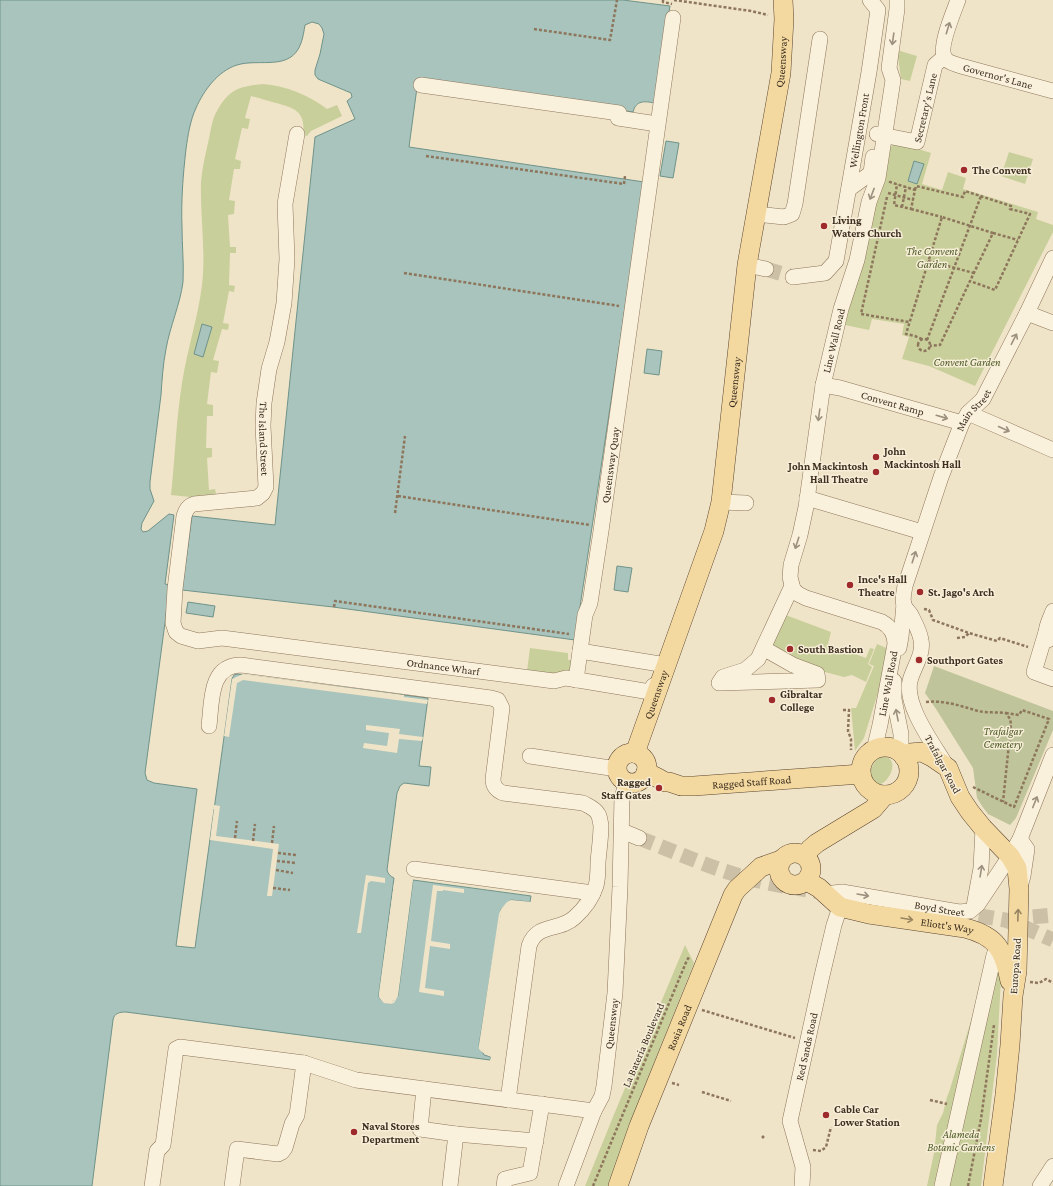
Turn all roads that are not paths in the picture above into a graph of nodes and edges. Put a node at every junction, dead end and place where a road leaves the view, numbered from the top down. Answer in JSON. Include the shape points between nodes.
{"nodes":[{"id":1,"x":783,"y":0,"type":"edge"},
{"id":2,"x":870,"y":0,"type":"edge"},
{"id":3,"x":897,"y":0,"type":"edge"},
{"id":4,"x":958,"y":0,"type":"edge"},
{"id":5,"x":673,"y":18,"type":"dead end"},
{"id":6,"x":820,"y":39,"type":"dead end"},
{"id":7,"x":944,"y":57,"type":"junction"},
{"id":8,"x":869,"y":72,"type":"junction"},
{"id":9,"x":421,"y":85,"type":"dead end"},
{"id":10,"x":1053,"y":91,"type":"edge"},
{"id":11,"x":657,"y":124,"type":"junction"},
{"id":12,"x":297,"y":134,"type":"dead end"},
{"id":13,"x":881,"y":135,"type":"junction"},
{"id":14,"x":849,"y":189,"type":"junction"},
{"id":15,"x":756,"y":214,"type":"junction"},
{"id":16,"x":1053,"y":258,"type":"edge"},
{"id":17,"x":747,"y":266,"type":"junction"},
{"id":18,"x":766,"y":269,"type":"tunnel mouth"},
{"id":19,"x":792,"y":277,"type":"tunnel mouth"},
{"id":20,"x":1027,"y":313,"type":"junction"},
{"id":21,"x":1053,"y":323,"type":"edge"},
{"id":22,"x":823,"y":384,"type":"junction"},
{"id":23,"x":965,"y":418,"type":"junction"},
{"id":24,"x":1053,"y":450,"type":"edge"},
{"id":25,"x":807,"y":498,"type":"junction"},
{"id":26,"x":721,"y":502,"type":"junction"},
{"id":27,"x":746,"y":503,"type":"dead end"},
{"id":28,"x":922,"y":532,"type":"junction"},
{"id":29,"x":792,"y":586,"type":"junction"},
{"id":30,"x":904,"y":604,"type":"junction"},
{"id":31,"x":1053,"y":611,"type":"edge"},
{"id":32,"x":882,"y":622,"type":"junction"},
{"id":33,"x":222,"y":638,"type":"joint"},
{"id":34,"x":1049,"y":638,"type":"edge"},
{"id":35,"x":763,"y":648,"type":"junction"},
{"id":36,"x":580,"y":651,"type":"junction"},
{"id":37,"x":663,"y":673,"type":"junction"},
{"id":38,"x":1053,"y":679,"type":"edge"},
{"id":39,"x":576,"y":680,"type":"junction"},
{"id":40,"x":209,"y":726,"type":"dead end"},
{"id":41,"x":874,"y":750,"type":"junction"},
{"id":42,"x":635,"y":753,"type":"junction"},
{"id":43,"x":1053,"y":755,"type":"edge"},
{"id":44,"x":530,"y":756,"type":"dead end"},
{"id":45,"x":903,"y":756,"type":"junction"},
{"id":46,"x":948,"y":768,"type":"junction"},
{"id":47,"x":646,"y":772,"type":"junction"},
{"id":48,"x":622,"y":775,"type":"junction"},
{"id":49,"x":872,"y":786,"type":"junction"},
{"id":50,"x":983,"y":828,"type":"junction"},
{"id":51,"x":622,"y":831,"type":"junction"},
{"id":52,"x":639,"y":838,"type":"tunnel mouth"},
{"id":53,"x":1020,"y":839,"type":"junction"},
{"id":54,"x":805,"y":856,"type":"junction"},
{"id":55,"x":1010,"y":856,"type":"junction"},
{"id":56,"x":780,"y":867,"type":"junction"},
{"id":57,"x":414,"y":869,"type":"dead end"},
{"id":58,"x":807,"y":881,"type":"junction"},
{"id":59,"x":1019,"y":889,"type":"junction"},
{"id":60,"x":593,"y":893,"type":"junction"},
{"id":61,"x":825,"y":894,"type":"junction"},
{"id":62,"x":840,"y":907,"type":"junction"},
{"id":63,"x":973,"y":909,"type":"junction"},
{"id":64,"x":1000,"y":960,"type":"junction"},
{"id":65,"x":1013,"y":996,"type":"junction"},
{"id":66,"x":304,"y":1063,"type":"junction"},
{"id":67,"x":424,"y":1089,"type":"junction"},
{"id":68,"x":508,"y":1100,"type":"junction"},
{"id":69,"x":542,"y":1104,"type":"junction"},
{"id":70,"x":594,"y":1111,"type":"junction"},
{"id":71,"x":456,"y":1134,"type":"junction"},
{"id":72,"x":536,"y":1141,"type":"junction"},
{"id":73,"x":1053,"y":1166,"type":"edge"},
{"id":74,"x":152,"y":1186,"type":"edge"},
{"id":75,"x":232,"y":1186,"type":"edge"},
{"id":76,"x":450,"y":1186,"type":"edge"},
{"id":77,"x":504,"y":1186,"type":"edge"},
{"id":78,"x":566,"y":1186,"type":"edge"},
{"id":79,"x":618,"y":1186,"type":"edge"},
{"id":80,"x":802,"y":1186,"type":"edge"},
{"id":81,"x":942,"y":1186,"type":"edge"},
{"id":82,"x":993,"y":1186,"type":"edge"},
{"id":83,"x":1040,"y":1186,"type":"edge"}],
"edges":[{"from":1,"to":15,"type":"main road","name":"Queensway","via":[[781,72]]},
{"from":2,"to":8,"type":"street","name":"Wellington Front","via":[[878,10]]},
{"from":3,"to":13,"type":"street","name":"Line Wall Road","one_way":true,"via":[[889,68],[893,80]]},
{"from":7,"to":4,"type":"street","name":"Secretary's Lane","one_way":true,"via":[[942,51]]},
{"from":5,"to":11,"type":"street","name":"Queensway Quay"},
{"from":6,"to":15,"type":"street","via":[[792,214],[784,217]]},
{"from":7,"to":10,"type":"street","name":"Governor's Lane","via":[[949,62],[961,66]]},
{"from":7,"to":13,"type":"street","name":"Secretary's Lane","via":[[935,65],[917,142]]},
{"from":8,"to":13,"type":"street","name":"Wellington Front","via":[[885,85]]},
{"from":8,"to":14,"type":"street","name":"Wellington Front"},
{"from":9,"to":11,"type":"street","via":[[619,113],[618,118]]},
{"from":11,"to":36,"type":"street","name":"Queensway Quay","via":[[601,531]]},
{"from":12,"to":33,"type":"street","name":"The Island Street","via":[[285,204],[287,260],[284,303],[264,403],[265,490],[254,499],[194,504],[188,507],[184,516],[173,623],[176,632],[181,636],[198,641]]},
{"from":13,"to":14,"type":"street","name":"Wellington Front","via":[[871,173]]},
{"from":13,"to":22,"type":"street","name":"Line Wall Road","one_way":true,"via":[[878,178],[869,202],[857,260],[841,309]]},
{"from":14,"to":19,"type":"street","name":"Wellington Front","via":[[836,261],[825,273]]},
{"from":15,"to":17,"type":"main road","name":"Queensway"},
{"from":16,"to":20,"type":"street","name":"Main Street"},
{"from":17,"to":18,"type":"street"},
{"from":17,"to":26,"type":"main road","name":"Queensway"},
{"from":20,"to":21,"type":"street"},
{"from":23,"to":20,"type":"street","name":"Main Street","one_way":true,"via":[[983,399]]},
{"from":22,"to":23,"type":"street","name":"Convent Ramp","one_way":true},
{"from":22,"to":25,"type":"street","name":"Line Wall Road","one_way":true},
{"from":23,"to":24,"type":"street","name":"Convent Ramp","one_way":true},
{"from":23,"to":28,"type":"street","name":"Main Street","via":[[951,449]]},
{"from":25,"to":28,"type":"street"},
{"from":25,"to":29,"type":"street","name":"Line Wall Road","one_way":true,"via":[[791,565]]},
{"from":26,"to":27,"type":"street"},
{"from":26,"to":37,"type":"main road","name":"Queensway","via":[[714,531]]},
{"from":30,"to":28,"type":"street","name":"Main Street","one_way":true,"via":[[907,578]]},
{"from":29,"to":32,"type":"street","via":[[806,598]]},
{"from":29,"to":35,"type":"street"},
{"from":30,"to":32,"type":"street","via":[[894,616]]},
{"from":45,"to":30,"type":"street","name":"Main Street","one_way":true,"via":[[894,683]]},
{"from":30,"to":46,"type":"street","name":"Trafalgar Road","via":[[915,623],[922,647],[910,682],[911,704]]},
{"from":31,"to":34,"type":"street"},
{"from":32,"to":41,"type":"street","name":"Line Wall Road","via":[[891,629],[895,644]]},
{"from":33,"to":39,"type":"street","name":"Ordnance Wharf","via":[[554,681],[566,678]]},
{"from":34,"to":38,"type":"street","via":[[1040,652],[1034,672]]},
{"from":35,"to":35,"type":"street","via":[[758,659],[745,670],[723,677],[719,683],[818,680],[817,674],[793,665]]},
{"from":36,"to":37,"type":"street"},
{"from":36,"to":39,"type":"street","name":"Queensway Quay"},
{"from":37,"to":39,"type":"street","name":"Ordnance Wharf","via":[[650,692]]},
{"from":37,"to":42,"type":"main road","name":"Queensway"},
{"from":40,"to":60,"type":"street","via":[[216,681],[223,670],[234,665],[495,698],[502,708],[494,786],[503,793],[583,803],[593,808],[601,824],[598,875]]},
{"from":41,"to":45,"type":"main road","via":[[888,747]]},
{"from":41,"to":49,"type":"main road","via":[[861,764]]},
{"from":42,"to":47,"type":"main road","via":[[643,758],[647,767]]},
{"from":42,"to":48,"type":"main road","via":[[622,756],[617,764]]},
{"from":53,"to":43,"type":"street","one_way":true},
{"from":44,"to":48,"type":"street"},
{"from":45,"to":46,"type":"main road","via":[[922,752]]},
{"from":45,"to":49,"type":"main road","via":[[909,770],[906,782],[898,792]]},
{"from":46,"to":50,"type":"main road","name":"Trafalgar Road","via":[[960,797]]},
{"from":47,"to":48,"type":"main road","via":[[636,782]]},
{"from":47,"to":49,"type":"main road","name":"Ragged Staff Road","via":[[665,782],[681,786]]},
{"from":48,"to":51,"type":"street","name":"Queensway"},
{"from":49,"to":54,"type":"main road","via":[[874,809],[817,843]]},
{"from":50,"to":55,"type":"main road","name":"Trafalgar Road"},
{"from":63,"to":50,"type":"street","name":"Boyd Street","one_way":true,"via":[[981,868]]},
{"from":51,"to":52,"type":"street"},
{"from":51,"to":70,"type":"street","name":"Queensway","via":[[615,993],[604,1086]]},
{"from":53,"to":55,"type":"street"},
{"from":53,"to":59,"type":"street","name":"Europa Road","via":[[1027,849]]},
{"from":54,"to":56,"type":"main road","name":"Rosia Road","via":[[800,853],[785,856]]},
{"from":54,"to":58,"type":"main road","via":[[812,869]]},
{"from":55,"to":59,"type":"main road","via":[[1017,868]]},
{"from":55,"to":63,"type":"street","via":[[986,894]]},
{"from":56,"to":58,"type":"main road","via":[[785,882],[793,885]]},
{"from":56,"to":79,"type":"main road","name":"Rosia Road","via":[[761,867],[732,895],[639,1126]]},
{"from":57,"to":60,"type":"street"},
{"from":58,"to":61,"type":"main road"},
{"from":65,"to":59,"type":"main road","name":"Europa Road","one_way":true},
{"from":60,"to":68,"type":"street","via":[[573,919],[540,931],[531,940]]},
{"from":61,"to":62,"type":"main road"},
{"from":61,"to":63,"type":"street","name":"Boyd Street","one_way":true,"via":[[842,892],[959,912]]},
{"from":62,"to":64,"type":"main road","name":"Eliott's Way","one_way":true,"via":[[973,930],[994,942],[1002,953]]},
{"from":62,"to":80,"type":"street","name":"Red Sands Road","via":[[790,1121],[803,1167]]},
{"from":64,"to":65,"type":"main road","name":"Eliott's Way"},
{"from":64,"to":81,"type":"street"},
{"from":65,"to":82,"type":"main road","name":"Europa Road","via":[[1005,1095]]},
{"from":66,"to":67,"type":"street","via":[[356,1080]]},
{"from":66,"to":74,"type":"street","via":[[180,1047],[176,1049],[163,1145],[157,1151]]},
{"from":66,"to":75,"type":"street","via":[[297,1115],[285,1148],[278,1154],[237,1149]]},
{"from":67,"to":68,"type":"street"},
{"from":67,"to":71,"type":"street","via":[[420,1129]]},
{"from":68,"to":69,"type":"street"},
{"from":69,"to":70,"type":"street"},
{"from":69,"to":72,"type":"street"},
{"from":70,"to":78,"type":"street","name":"Queensway"},
{"from":71,"to":72,"type":"street"},
{"from":71,"to":76,"type":"street"},
{"from":72,"to":77,"type":"street","via":[[530,1173],[505,1179]]},
{"from":73,"to":83,"type":"street"}]}
